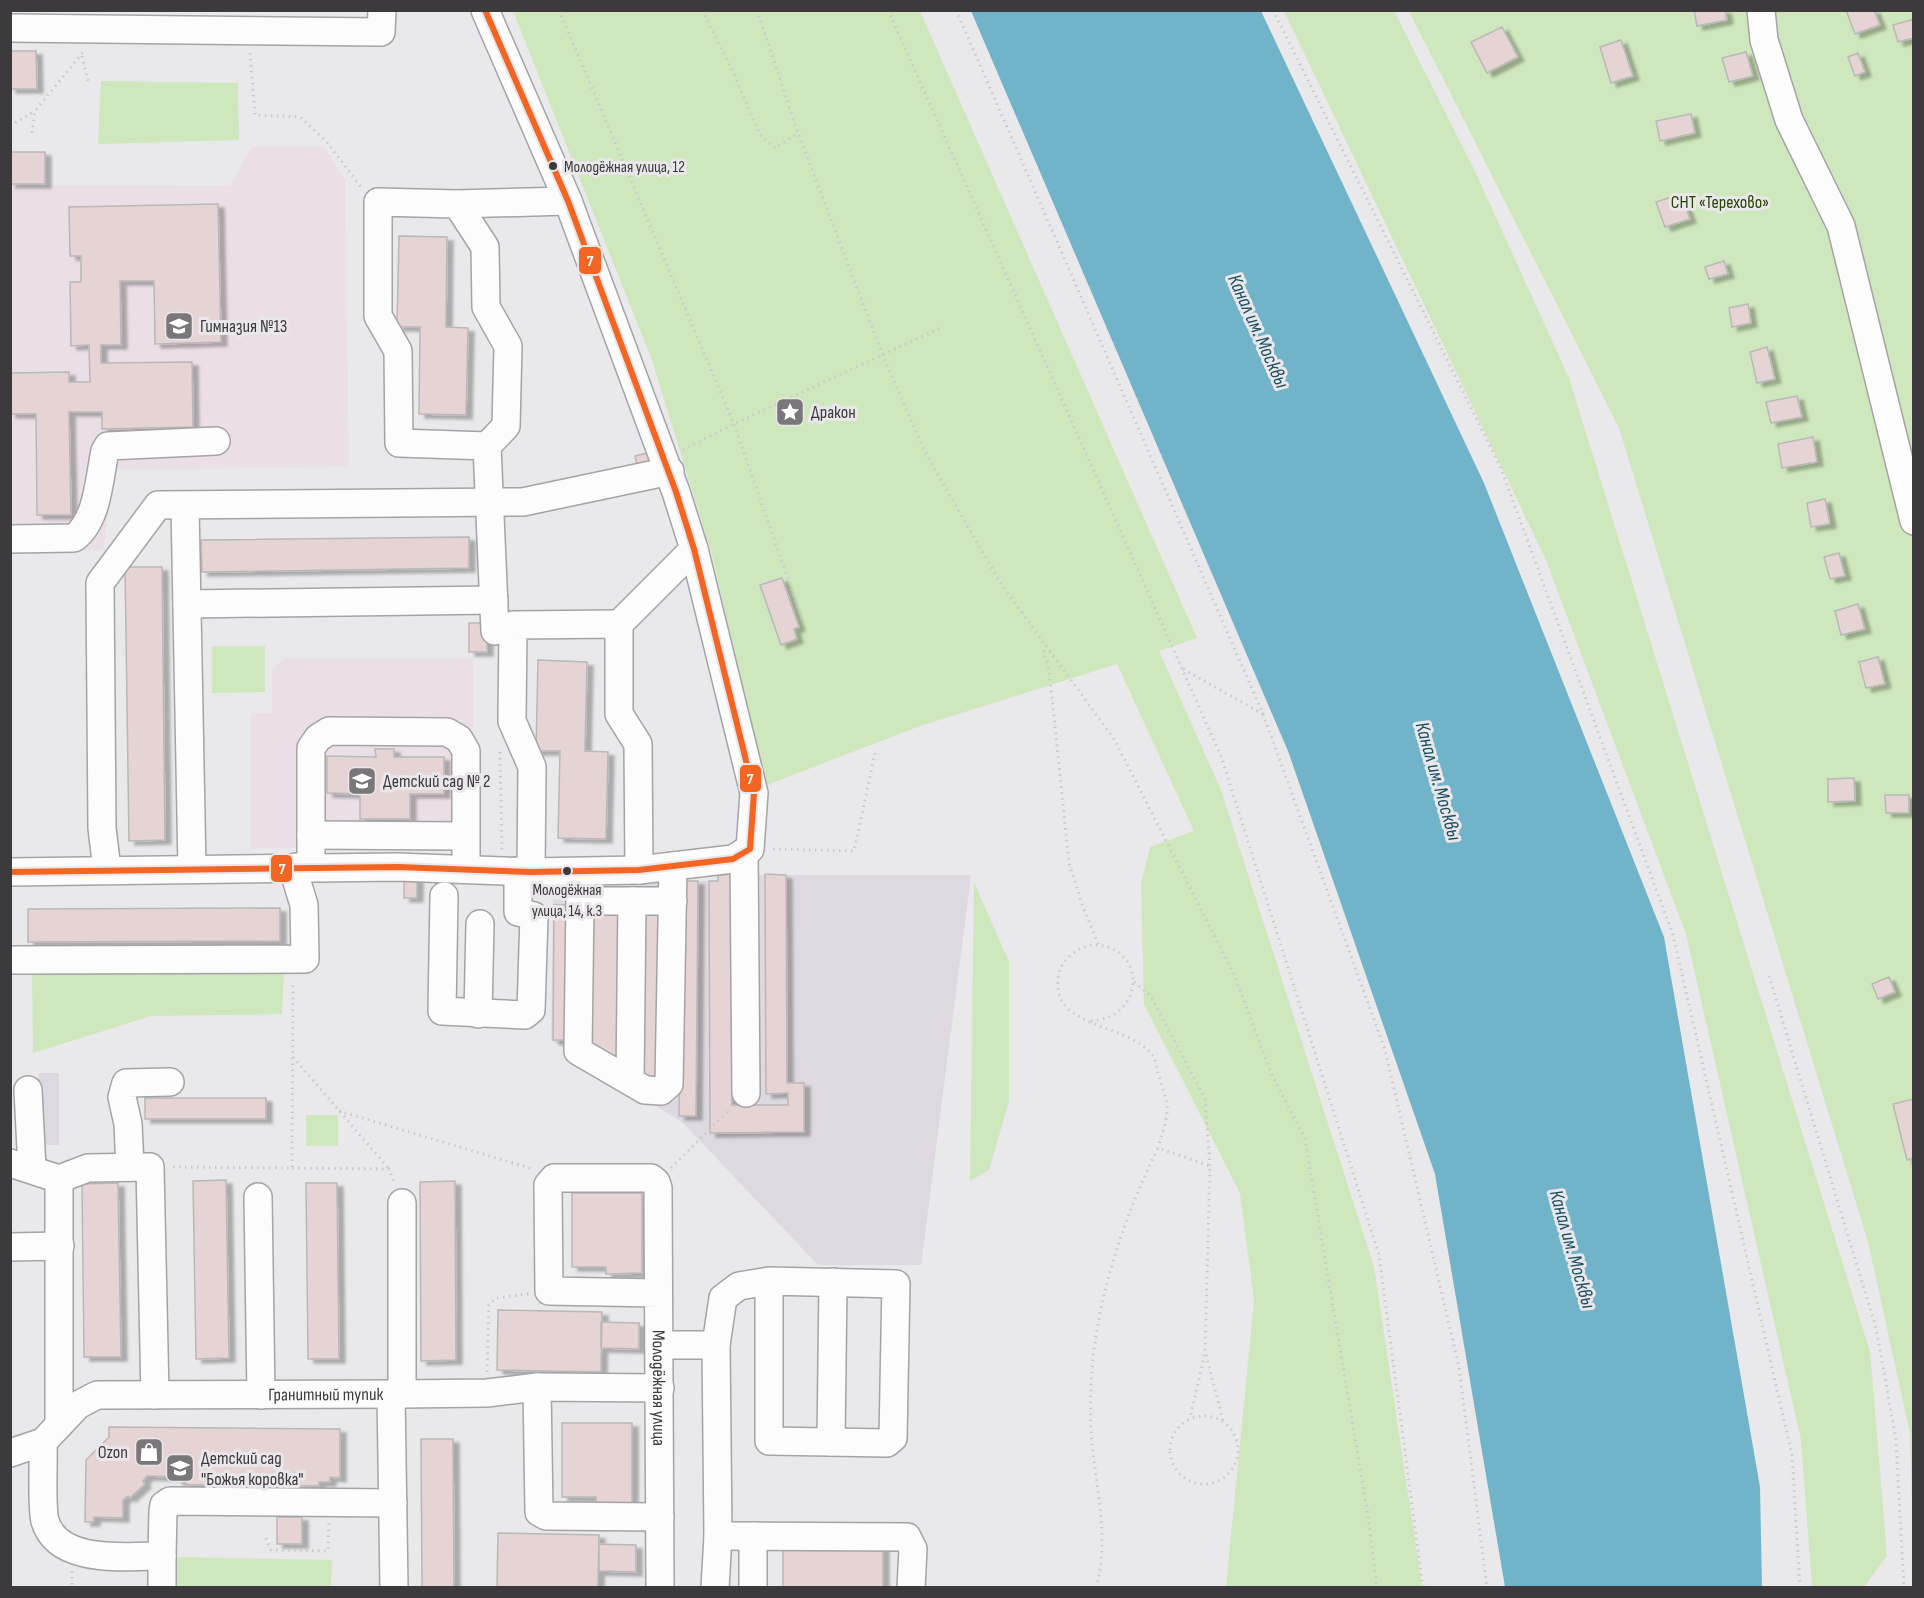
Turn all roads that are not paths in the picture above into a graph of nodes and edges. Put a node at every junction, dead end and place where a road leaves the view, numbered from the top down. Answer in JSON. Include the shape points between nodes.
{"nodes":[{"id":1,"x":381,"y":10,"type":"edge"},
{"id":2,"x":485,"y":10,"type":"edge"},
{"id":3,"x":1761,"y":10,"type":"edge"},
{"id":4,"x":10,"y":28,"type":"edge"},
{"id":5,"x":568,"y":201,"type":"junction"},
{"id":6,"x":457,"y":204,"type":"junction"},
{"id":7,"x":216,"y":441,"type":"dead end"},
{"id":8,"x":487,"y":446,"type":"junction"},
{"id":9,"x":671,"y":463,"type":"junction"},
{"id":10,"x":488,"y":504,"type":"junction"},
{"id":11,"x":185,"y":506,"type":"junction"},
{"id":12,"x":1914,"y":521,"type":"edge"},
{"id":13,"x":10,"y":539,"type":"edge"},
{"id":14,"x":694,"y":549,"type":"junction"},
{"id":15,"x":494,"y":600,"type":"junction"},
{"id":16,"x":187,"y":604,"type":"junction"},
{"id":17,"x":619,"y":624,"type":"junction"},
{"id":18,"x":495,"y":632,"type":"dead end"},
{"id":19,"x":311,"y":835,"type":"junction"},
{"id":20,"x":465,"y":836,"type":"junction"},
{"id":21,"x":747,"y":850,"type":"junction"},
{"id":22,"x":673,"y":866,"type":"junction"},
{"id":23,"x":304,"y":867,"type":"junction"},
{"id":24,"x":192,"y":869,"type":"junction"},
{"id":25,"x":466,"y":869,"type":"junction"},
{"id":26,"x":107,"y":870,"type":"junction"},
{"id":27,"x":639,"y":870,"type":"junction"},
{"id":28,"x":517,"y":871,"type":"junction"},
{"id":29,"x":10,"y":872,"type":"edge"},
{"id":30,"x":444,"y":896,"type":"dead end"},
{"id":31,"x":632,"y":901,"type":"junction"},
{"id":32,"x":673,"y":901,"type":"junction"},
{"id":33,"x":480,"y":924,"type":"dead end"},
{"id":34,"x":10,"y":960,"type":"edge"},
{"id":35,"x":478,"y":1014,"type":"junction"},
{"id":36,"x":630,"y":1081,"type":"junction"},
{"id":37,"x":170,"y":1082,"type":"dead end"},
{"id":38,"x":28,"y":1089,"type":"dead end"},
{"id":39,"x":746,"y":1093,"type":"road end"},
{"id":40,"x":21,"y":1166,"type":"edge"},
{"id":41,"x":140,"y":1167,"type":"junction"},
{"id":42,"x":59,"y":1179,"type":"junction"},
{"id":43,"x":258,"y":1197,"type":"dead end"},
{"id":44,"x":402,"y":1203,"type":"road end"},
{"id":45,"x":60,"y":1246,"type":"junction"},
{"id":46,"x":10,"y":1247,"type":"edge"},
{"id":47,"x":769,"y":1281,"type":"junction"},
{"id":48,"x":833,"y":1282,"type":"junction"},
{"id":49,"x":658,"y":1293,"type":"junction"},
{"id":50,"x":716,"y":1345,"type":"junction"},
{"id":51,"x":659,"y":1346,"type":"junction"},
{"id":52,"x":537,"y":1387,"type":"junction"},
{"id":53,"x":660,"y":1388,"type":"junction"},
{"id":54,"x":396,"y":1394,"type":"junction"},
{"id":55,"x":155,"y":1395,"type":"junction"},
{"id":56,"x":261,"y":1395,"type":"junction"},
{"id":57,"x":51,"y":1433,"type":"junction"},
{"id":58,"x":831,"y":1442,"type":"junction"},
{"id":59,"x":10,"y":1453,"type":"edge"},
{"id":60,"x":393,"y":1503,"type":"junction"},
{"id":61,"x":660,"y":1517,"type":"junction"},
{"id":62,"x":718,"y":1536,"type":"junction"},
{"id":63,"x":753,"y":1536,"type":"junction"},
{"id":64,"x":162,"y":1556,"type":"junction"},
{"id":65,"x":162,"y":1587,"type":"edge"},
{"id":66,"x":394,"y":1587,"type":"edge"},
{"id":67,"x":660,"y":1587,"type":"edge"},
{"id":68,"x":715,"y":1587,"type":"edge"},
{"id":69,"x":753,"y":1587,"type":"edge"},
{"id":70,"x":911,"y":1587,"type":"edge"}],
"edges":[{"from":1,"to":4,"type":"street","via":[[381,32]]},
{"from":2,"to":5,"type":"street"},
{"from":3,"to":12,"type":"street","via":[[1764,40],[1789,120],[1841,226]]},
{"from":5,"to":6,"type":"street"},
{"from":5,"to":9,"type":"street"},
{"from":6,"to":8,"type":"street","via":[[485,247],[486,307],[508,345],[506,426]]},
{"from":6,"to":8,"type":"street","via":[[378,202],[378,316],[398,351],[399,442]]},
{"from":7,"to":13,"type":"street","via":[[108,446],[89,521],[81,532],[74,538]]},
{"from":8,"to":10,"type":"street"},
{"from":9,"to":10,"type":"street","via":[[523,502]]},
{"from":9,"to":14,"type":"street"},
{"from":10,"to":11,"type":"street"},
{"from":10,"to":15,"type":"street"},
{"from":11,"to":16,"type":"street"},
{"from":11,"to":26,"type":"street","via":[[158,505],[100,583],[102,828]]},
{"from":14,"to":17,"type":"street"},
{"from":14,"to":21,"type":"street","via":[[754,793]]},
{"from":15,"to":16,"type":"street"},
{"from":15,"to":18,"type":"street"},
{"from":16,"to":24,"type":"street"},
{"from":17,"to":27,"type":"street","via":[[619,714],[638,744]]},
{"from":17,"to":28,"type":"street","via":[[513,625],[512,721],[532,767]]},
{"from":19,"to":20,"type":"street"},
{"from":19,"to":20,"type":"street","via":[[311,748],[329,731],[447,732],[459,739],[466,751]]},
{"from":19,"to":23,"type":"street"},
{"from":20,"to":25,"type":"street"},
{"from":21,"to":22,"type":"street","via":[[734,859]]},
{"from":21,"to":39,"type":"street"},
{"from":22,"to":27,"type":"street"},
{"from":22,"to":32,"type":"street"},
{"from":23,"to":24,"type":"street"},
{"from":23,"to":25,"type":"street"},
{"from":23,"to":34,"type":"street","via":[[297,882],[304,905],[305,959]]},
{"from":24,"to":26,"type":"street"},
{"from":25,"to":28,"type":"street"},
{"from":26,"to":29,"type":"street"},
{"from":27,"to":28,"type":"street"},
{"from":28,"to":35,"type":"street","via":[[518,912],[534,916],[531,1010],[525,1015]]},
{"from":30,"to":35,"type":"street","via":[[440,1008],[445,1013]]},
{"from":31,"to":32,"type":"street"},
{"from":31,"to":36,"type":"street"},
{"from":31,"to":36,"type":"street","via":[[580,901],[578,1051]]},
{"from":32,"to":36,"type":"street","via":[[669,1084],[661,1091],[645,1090]]},
{"from":33,"to":35,"type":"street"},
{"from":37,"to":41,"type":"street","via":[[126,1083],[122,1097]]},
{"from":38,"to":40,"type":"street"},
{"from":40,"to":42,"type":"street"},
{"from":41,"to":42,"type":"street","via":[[88,1168]]},
{"from":41,"to":55,"type":"street"},
{"from":42,"to":45,"type":"street"},
{"from":43,"to":56,"type":"street"},
{"from":44,"to":54,"type":"street"},
{"from":45,"to":46,"type":"street"},
{"from":45,"to":57,"type":"street"},
{"from":47,"to":48,"type":"street"},
{"from":47,"to":50,"type":"street","via":[[739,1286],[723,1298]]},
{"from":47,"to":58,"type":"street","via":[[769,1441]]},
{"from":48,"to":58,"type":"street"},
{"from":48,"to":58,"type":"street","via":[[892,1283],[897,1289],[893,1438],[887,1443]]},
{"from":49,"to":49,"type":"street","name":"Молодёжная улица","via":[[657,1185],[651,1178],[554,1178],[548,1185],[549,1291]]},
{"from":49,"to":51,"type":"street","name":"Молодёжная улица"},
{"from":50,"to":51,"type":"street"},
{"from":50,"to":62,"type":"street"},
{"from":51,"to":53,"type":"street","name":"Молодёжная улица"},
{"from":52,"to":53,"type":"street","name":"Гранитный тупик"},
{"from":52,"to":54,"type":"street","name":"Гранитный тупик","via":[[487,1393]]},
{"from":52,"to":61,"type":"street","via":[[539,1512],[546,1516]]},
{"from":53,"to":61,"type":"street","name":"Молодёжная улица"},
{"from":54,"to":56,"type":"street","name":"Гранитный тупик"},
{"from":54,"to":60,"type":"street"},
{"from":55,"to":56,"type":"street","name":"Гранитный тупик"},
{"from":55,"to":57,"type":"street","name":"Гранитный тупик","via":[[98,1395],[78,1406]]},
{"from":57,"to":59,"type":"street","name":"Гранитный тупик"},
{"from":57,"to":64,"type":"street","via":[[45,1521],[53,1536],[71,1549],[93,1556]]},
{"from":60,"to":64,"type":"street","via":[[170,1502],[163,1511]]},
{"from":60,"to":66,"type":"street"},
{"from":61,"to":67,"type":"street","name":"Молодёжная улица"},
{"from":62,"to":63,"type":"street"},
{"from":62,"to":68,"type":"street"},
{"from":63,"to":69,"type":"street"},
{"from":63,"to":70,"type":"street","via":[[907,1537],[913,1549]]},
{"from":64,"to":65,"type":"street"}]}
